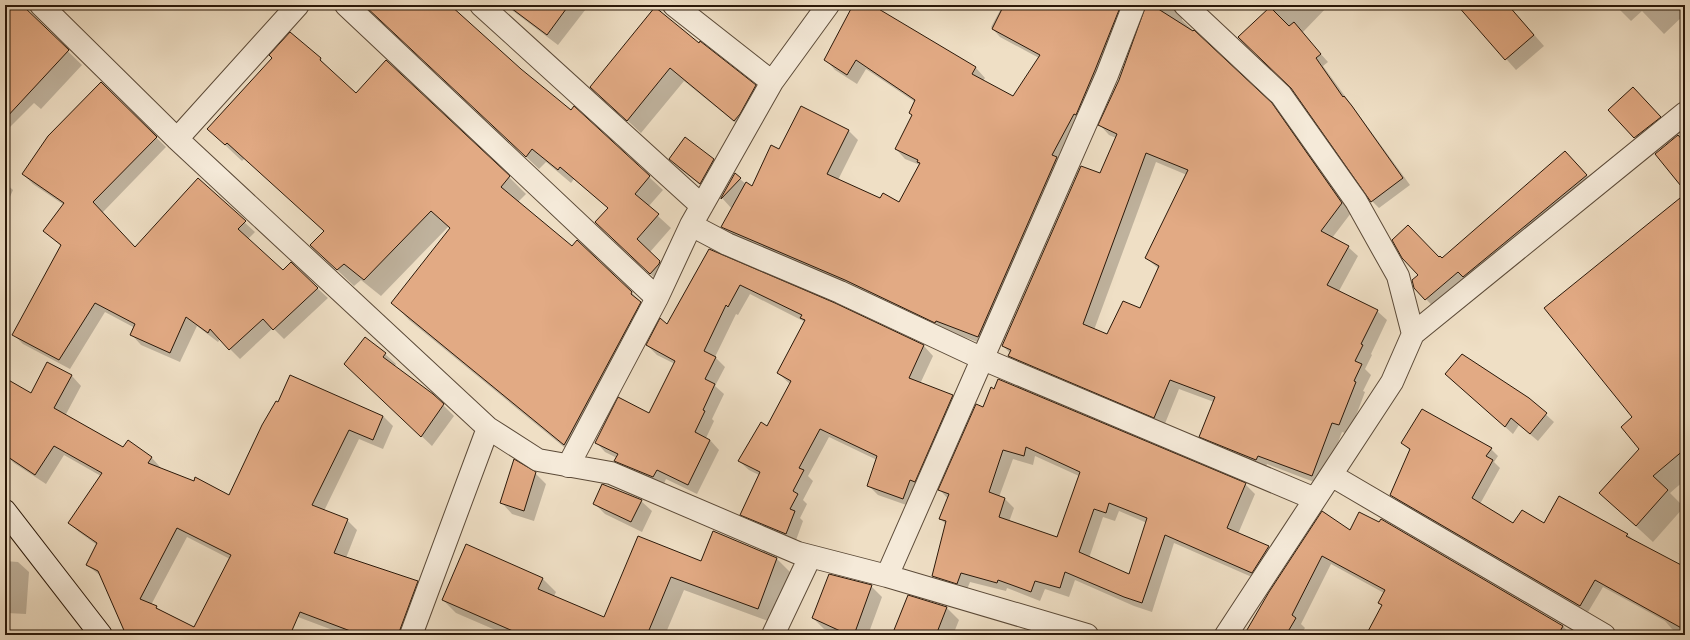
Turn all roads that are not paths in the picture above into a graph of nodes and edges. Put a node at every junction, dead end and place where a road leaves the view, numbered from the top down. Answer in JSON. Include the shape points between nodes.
{"nodes":[{"id":1,"x":41,"y":5,"type":"edge"},
{"id":2,"x":298,"y":5,"type":"edge"},
{"id":3,"x":346,"y":5,"type":"edge"},
{"id":4,"x":480,"y":5,"type":"edge"},
{"id":5,"x":674,"y":5,"type":"edge"},
{"id":6,"x":828,"y":5,"type":"edge"},
{"id":7,"x":1134,"y":5,"type":"edge"},
{"id":8,"x":1185,"y":5,"type":"edge"},
{"id":9,"x":772,"y":82,"type":"junction"},
{"id":10,"x":1685,"y":113,"type":"edge"},
{"id":11,"x":177,"y":139,"type":"junction"},
{"id":12,"x":702,"y":206,"type":"junction"},
{"id":13,"x":691,"y":225,"type":"junction"},
{"id":14,"x":657,"y":298,"type":"junction"},
{"id":15,"x":1413,"y":334,"type":"junction"},
{"id":16,"x":982,"y":359,"type":"junction"},
{"id":17,"x":488,"y":428,"type":"junction"},
{"id":18,"x":568,"y":466,"type":"junction"},
{"id":19,"x":1331,"y":475,"type":"junction"},
{"id":20,"x":1315,"y":499,"type":"junction"},
{"id":21,"x":5,"y":511,"type":"edge"},
{"id":22,"x":810,"y":557,"type":"junction"},
{"id":23,"x":887,"y":576,"type":"junction"},
{"id":24,"x":100,"y":635,"type":"edge"},
{"id":25,"x":410,"y":635,"type":"edge"},
{"id":26,"x":773,"y":635,"type":"edge"},
{"id":27,"x":1088,"y":635,"type":"edge"},
{"id":28,"x":1226,"y":635,"type":"edge"},
{"id":29,"x":1604,"y":635,"type":"edge"}],
"edges":[{"from":1,"to":11,"type":"street"},
{"from":2,"to":11,"type":"street"},
{"from":3,"to":14,"type":"street"},
{"from":4,"to":12,"type":"street"},
{"from":5,"to":9,"type":"street"},
{"from":6,"to":9,"type":"street"},
{"from":7,"to":16,"type":"street","via":[[1107,75]]},
{"from":8,"to":15,"type":"street","via":[[1281,95],[1356,201],[1398,276]]},
{"from":9,"to":12,"type":"street"},
{"from":10,"to":15,"type":"street"},
{"from":11,"to":17,"type":"street"},
{"from":12,"to":13,"type":"street"},
{"from":13,"to":14,"type":"street"},
{"from":13,"to":16,"type":"street","via":[[727,244],[840,292]]},
{"from":14,"to":18,"type":"street"},
{"from":15,"to":19,"type":"street","via":[[1392,382]]},
{"from":16,"to":20,"type":"street"},
{"from":16,"to":23,"type":"street"},
{"from":17,"to":18,"type":"street","via":[[538,460]]},
{"from":17,"to":25,"type":"street"},
{"from":18,"to":22,"type":"street","via":[[611,473]]},
{"from":19,"to":20,"type":"street"},
{"from":19,"to":29,"type":"street"},
{"from":20,"to":28,"type":"street"},
{"from":21,"to":24,"type":"street"},
{"from":22,"to":23,"type":"street"},
{"from":22,"to":26,"type":"street"},
{"from":23,"to":27,"type":"street"}]}
